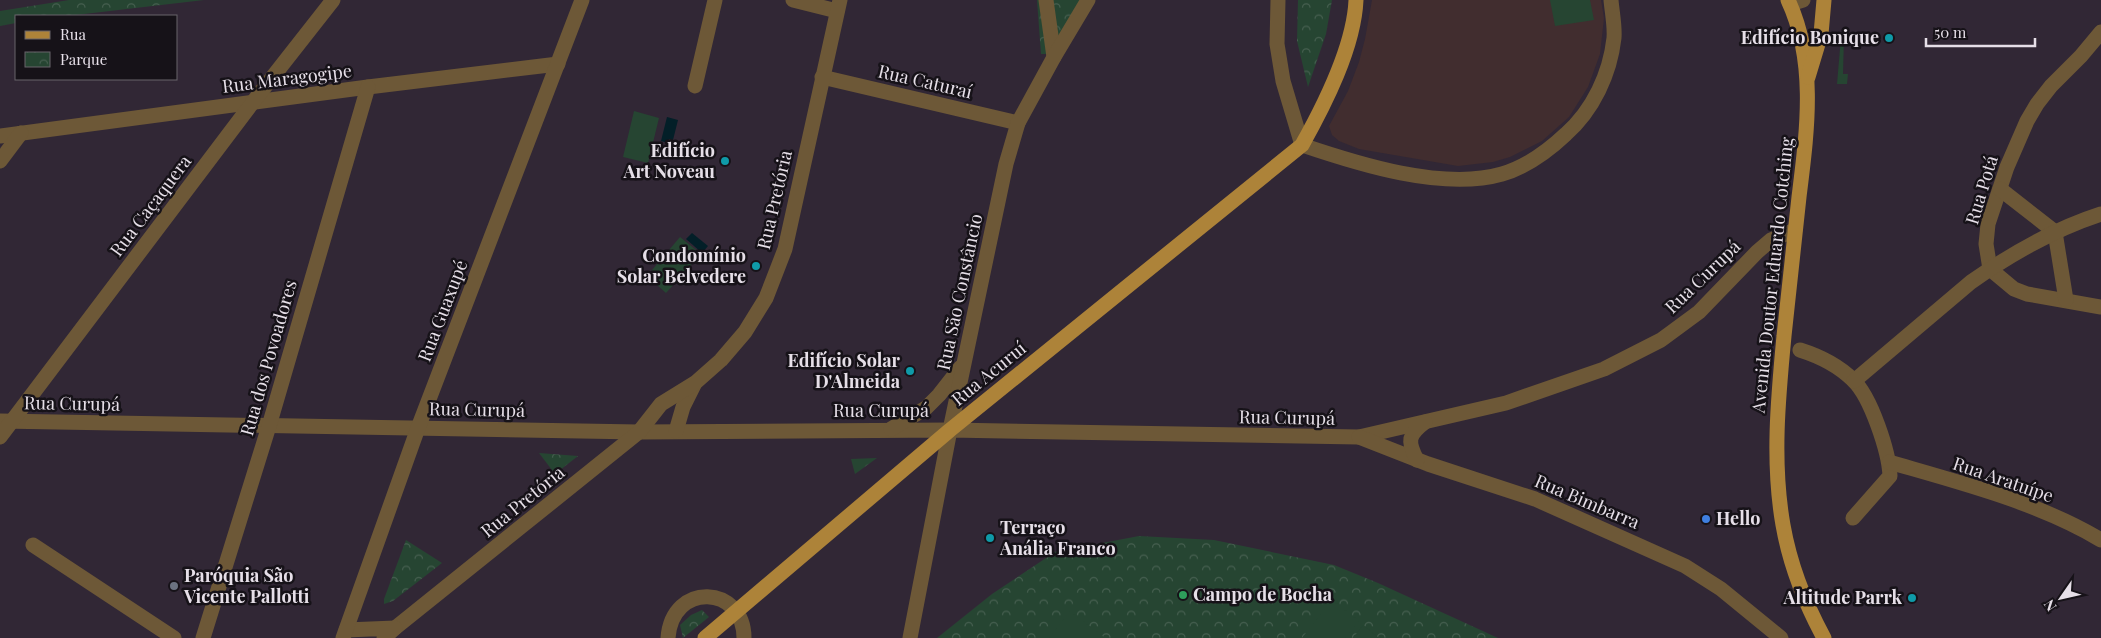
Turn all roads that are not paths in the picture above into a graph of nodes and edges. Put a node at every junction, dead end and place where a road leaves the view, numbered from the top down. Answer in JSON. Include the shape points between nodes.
{"nodes":[{"id":1,"x":333,"y":0,"type":"edge"},
{"id":2,"x":582,"y":0,"type":"edge"},
{"id":3,"x":715,"y":0,"type":"edge"},
{"id":4,"x":793,"y":0,"type":"edge"},
{"id":5,"x":1046,"y":0,"type":"edge"},
{"id":6,"x":1088,"y":0,"type":"edge"},
{"id":7,"x":1278,"y":0,"type":"edge"},
{"id":8,"x":1356,"y":0,"type":"edge"},
{"id":9,"x":1612,"y":0,"type":"edge"},
{"id":10,"x":1824,"y":0,"type":"edge"},
{"id":11,"x":1794,"y":1,"type":"edge"},
{"id":12,"x":838,"y":5,"type":"edge"},
{"id":13,"x":2101,"y":32,"type":"edge"},
{"id":14,"x":1054,"y":57,"type":"junction"},
{"id":15,"x":558,"y":64,"type":"junction"},
{"id":16,"x":822,"y":77,"type":"junction"},
{"id":17,"x":1807,"y":78,"type":"junction"},
{"id":18,"x":695,"y":86,"type":"dead end"},
{"id":19,"x":368,"y":87,"type":"junction"},
{"id":20,"x":253,"y":102,"type":"junction"},
{"id":21,"x":1018,"y":123,"type":"junction"},
{"id":22,"x":21,"y":133,"type":"junction"},
{"id":23,"x":0,"y":136,"type":"edge"},
{"id":24,"x":1302,"y":145,"type":"junction"},
{"id":25,"x":0,"y":161,"type":"edge"},
{"id":26,"x":2000,"y":189,"type":"junction"},
{"id":27,"x":2101,"y":214,"type":"edge"},
{"id":28,"x":1795,"y":230,"type":"junction"},
{"id":29,"x":2054,"y":232,"type":"junction"},
{"id":30,"x":1990,"y":268,"type":"junction"},
{"id":31,"x":2066,"y":300,"type":"junction"},
{"id":32,"x":2101,"y":307,"type":"edge"},
{"id":33,"x":1800,"y":350,"type":"dead end"},
{"id":34,"x":964,"y":365,"type":"junction"},
{"id":35,"x":1854,"y":381,"type":"junction"},
{"id":36,"x":694,"y":384,"type":"junction"},
{"id":37,"x":6,"y":422,"type":"edge"},
{"id":38,"x":1425,"y":422,"type":"junction"},
{"id":39,"x":268,"y":426,"type":"junction"},
{"id":40,"x":418,"y":428,"type":"junction"},
{"id":41,"x":890,"y":430,"type":"junction"},
{"id":42,"x":950,"y":430,"type":"junction"},
{"id":43,"x":676,"y":431,"type":"junction"},
{"id":44,"x":639,"y":432,"type":"junction"},
{"id":45,"x":0,"y":437,"type":"edge"},
{"id":46,"x":1359,"y":437,"type":"junction"},
{"id":47,"x":1417,"y":460,"type":"junction"},
{"id":48,"x":1889,"y":462,"type":"junction"},
{"id":49,"x":1853,"y":518,"type":"dead end"},
{"id":50,"x":2101,"y":540,"type":"edge"},
{"id":51,"x":33,"y":545,"type":"dead end"},
{"id":52,"x":737,"y":612,"type":"junction"},
{"id":53,"x":389,"y":633,"type":"edge"},
{"id":54,"x":345,"y":634,"type":"edge"},
{"id":55,"x":174,"y":638,"type":"edge"},
{"id":56,"x":203,"y":638,"type":"edge"},
{"id":57,"x":668,"y":638,"type":"edge"},
{"id":58,"x":705,"y":638,"type":"edge"},
{"id":59,"x":744,"y":638,"type":"edge"},
{"id":60,"x":910,"y":638,"type":"edge"},
{"id":61,"x":1781,"y":638,"type":"edge"},
{"id":62,"x":1824,"y":638,"type":"edge"}],
"edges":[{"from":1,"to":20,"type":"street","name":"Rua Caçaquera"},
{"from":2,"to":15,"type":"street","name":"Rua Guaxupé"},
{"from":3,"to":18,"type":"street"},
{"from":4,"to":12,"type":"street"},
{"from":5,"to":14,"type":"street"},
{"from":6,"to":14,"type":"street","name":"Rua São Constâncio"},
{"from":7,"to":24,"type":"street","via":[[1282,81]]},
{"from":8,"to":24,"type":"main road","via":[[1341,65]]},
{"from":9,"to":24,"type":"street","via":[[1614,38],[1604,77],[1591,106],[1553,146],[1504,174],[1440,178],[1357,163]]},
{"from":10,"to":17,"type":"main road","via":[[1821,34]]},
{"from":11,"to":17,"type":"main road","name":"Avenida Doutor Eduardo Cotching"},
{"from":12,"to":16,"type":"street","name":"Rua Pretória"},
{"from":13,"to":26,"type":"street","name":"Rua Potá","via":[[2037,104]]},
{"from":14,"to":21,"type":"street","name":"Rua São Constâncio"},
{"from":15,"to":19,"type":"street","name":"Rua Maragogipe"},
{"from":15,"to":40,"type":"street","name":"Rua Guaxupé"},
{"from":16,"to":21,"type":"street","name":"Rua Caturaí"},
{"from":16,"to":36,"type":"street","name":"Rua Pretória","via":[[784,249],[766,298],[745,332]]},
{"from":17,"to":28,"type":"main road","name":"Avenida Doutor Eduardo Cotching","via":[[1806,138]]},
{"from":19,"to":20,"type":"street","name":"Rua Maragogipe"},
{"from":19,"to":39,"type":"street","name":"Rua dos Povoadores"},
{"from":20,"to":22,"type":"street","name":"Rua Maragogipe"},
{"from":20,"to":37,"type":"street","name":"Rua Caçaquera"},
{"from":21,"to":34,"type":"street","name":"Rua São Constâncio","via":[[1006,164]]},
{"from":22,"to":23,"type":"street","name":"Rua Maragogipe"},
{"from":22,"to":25,"type":"street"},
{"from":24,"to":42,"type":"main road","name":"Rua Acuruí"},
{"from":26,"to":29,"type":"street"},
{"from":26,"to":30,"type":"street","name":"Rua Potá","via":[[1988,224],[1986,244]]},
{"from":27,"to":29,"type":"street"},
{"from":28,"to":38,"type":"street","name":"Rua Curupá","via":[[1771,240],[1699,312],[1661,340],[1604,369],[1576,379],[1506,402]]},
{"from":28,"to":62,"type":"main road","name":"Avenida Doutor Eduardo Cotching","via":[[1779,381],[1778,489],[1783,526],[1796,577]]},
{"from":29,"to":30,"type":"street"},
{"from":29,"to":31,"type":"street"},
{"from":30,"to":31,"type":"street","via":[[2014,289]]},
{"from":30,"to":35,"type":"street"},
{"from":31,"to":32,"type":"street"},
{"from":33,"to":35,"type":"street","via":[[1817,355]]},
{"from":34,"to":41,"type":"street","via":[[926,408]]},
{"from":34,"to":42,"type":"street","name":"Rua São Constâncio"},
{"from":35,"to":48,"type":"street","via":[[1879,430]]},
{"from":36,"to":43,"type":"street","name":"Rua Pretória"},
{"from":36,"to":44,"type":"street","name":"Rua Pretória","via":[[661,404]]},
{"from":37,"to":39,"type":"street","name":"Rua Curupá"},
{"from":37,"to":45,"type":"street","name":"Rua Caçaquera"},
{"from":38,"to":46,"type":"street","name":"Rua Curupá"},
{"from":38,"to":47,"type":"street","via":[[1411,436],[1410,447]]},
{"from":39,"to":40,"type":"street","name":"Rua Curupá"},
{"from":39,"to":56,"type":"street","name":"Rua dos Povoadores"},
{"from":40,"to":44,"type":"street","name":"Rua Curupá"},
{"from":40,"to":54,"type":"street","name":"Rua Guaxupé"},
{"from":41,"to":42,"type":"street","name":"Rua Curupá"},
{"from":41,"to":43,"type":"street","name":"Rua Curupá"},
{"from":42,"to":46,"type":"street","name":"Rua Curupá"},
{"from":42,"to":52,"type":"main road","name":"Rua Acuruí"},
{"from":42,"to":60,"type":"street","name":"Rua São Constâncio"},
{"from":43,"to":44,"type":"street","name":"Rua Curupá"},
{"from":44,"to":53,"type":"street","name":"Rua Pretória"},
{"from":46,"to":47,"type":"street","name":"Rua Bimbarra"},
{"from":47,"to":61,"type":"street","name":"Rua Bimbarra","via":[[1535,499],[1685,566],[1721,589]]},
{"from":48,"to":49,"type":"street","via":[[1890,476]]},
{"from":48,"to":50,"type":"street","name":"Rua Aratuípe","via":[[2021,503]]},
{"from":51,"to":55,"type":"street"},
{"from":52,"to":57,"type":"street","via":[[717,598],[692,599],[674,614]]},
{"from":52,"to":58,"type":"main road","name":"Rua Acuruí"},
{"from":52,"to":59,"type":"street","via":[[743,624]]},
{"from":53,"to":54,"type":"street","name":"Rua Pretória"}]}
